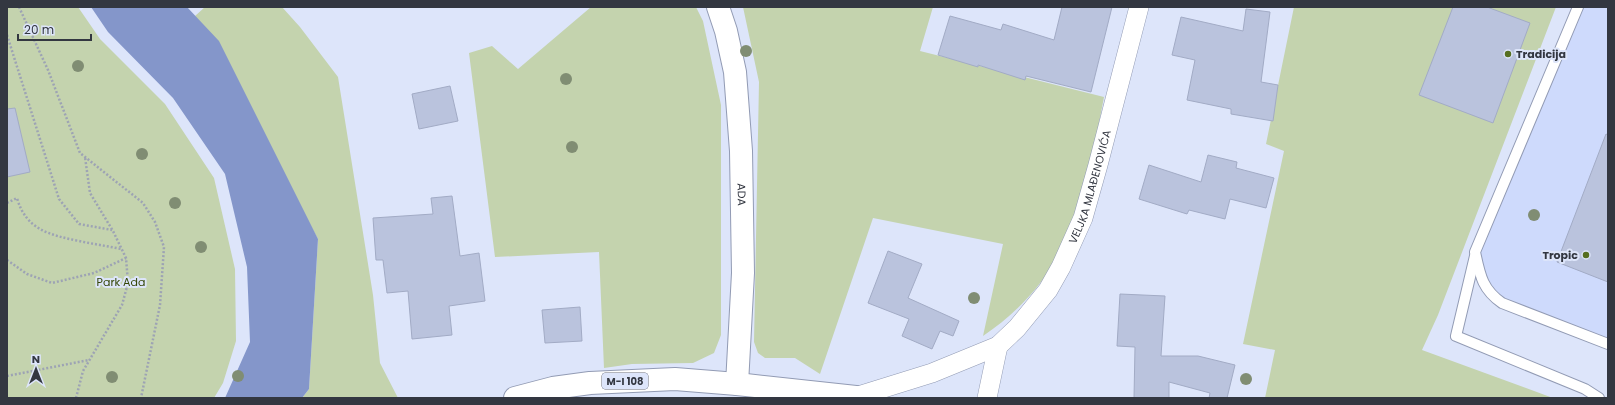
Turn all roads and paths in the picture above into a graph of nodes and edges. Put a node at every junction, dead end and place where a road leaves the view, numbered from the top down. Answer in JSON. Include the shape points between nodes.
{"nodes":[{"id":1,"x":19,"y":7,"type":"edge"},
{"id":2,"x":718,"y":7,"type":"edge"},
{"id":3,"x":1139,"y":7,"type":"edge"},
{"id":4,"x":1578,"y":7,"type":"edge"},
{"id":5,"x":7,"y":35,"type":"edge"},
{"id":6,"x":86,"y":157,"type":"junction"},
{"id":7,"x":7,"y":203,"type":"edge"},
{"id":8,"x":113,"y":231,"type":"junction"},
{"id":9,"x":121,"y":249,"type":"junction"},
{"id":10,"x":1476,"y":252,"type":"junction"},
{"id":11,"x":126,"y":258,"type":"junction"},
{"id":12,"x":7,"y":260,"type":"edge"},
{"id":13,"x":1608,"y":344,"type":"edge"},
{"id":14,"x":998,"y":346,"type":"junction"},
{"id":15,"x":89,"y":360,"type":"junction"},
{"id":16,"x":7,"y":376,"type":"edge"},
{"id":17,"x":737,"y":384,"type":"junction"},
{"id":18,"x":862,"y":397,"type":"edge"},
{"id":19,"x":76,"y":398,"type":"edge"},
{"id":20,"x":141,"y":398,"type":"edge"},
{"id":21,"x":515,"y":398,"type":"edge"},
{"id":22,"x":987,"y":398,"type":"edge"},
{"id":23,"x":1599,"y":398,"type":"edge"}],
"edges":[{"from":1,"to":6,"type":"path","via":[[48,70],[80,153]]},
{"from":2,"to":17,"type":"street","name":"ADA","via":[[735,72],[741,151],[743,273]]},
{"from":3,"to":14,"type":"street","name":"VELJKA MLAĐENOVIĆA","via":[[1083,218],[1048,290],[1017,328]]},
{"from":4,"to":10,"type":"lane"},
{"from":5,"to":8,"type":"path","via":[[59,199],[79,224]]},
{"from":6,"to":8,"type":"path","via":[[90,193]]},
{"from":6,"to":20,"type":"path","via":[[143,203],[155,222],[164,247],[160,304]]},
{"from":7,"to":9,"type":"path","via":[[17,198],[20,209],[32,224],[50,235]]},
{"from":8,"to":9,"type":"path"},
{"from":9,"to":11,"type":"path"},
{"from":10,"to":13,"type":"lane","via":[[1481,278],[1492,296],[1502,303]]},
{"from":10,"to":23,"type":"lane","via":[[1456,336],[1585,389]]},
{"from":11,"to":12,"type":"path","via":[[94,273],[52,283],[27,274]]},
{"from":11,"to":15,"type":"path","via":[[128,283],[122,304]]},
{"from":14,"to":18,"type":"street","name":"VELJKA MLAĐENOVIĆA","via":[[932,373]]},
{"from":14,"to":22,"type":"street"},
{"from":15,"to":16,"type":"path"},
{"from":15,"to":19,"type":"path","via":[[83,371]]},
{"from":17,"to":18,"type":"street","number":"M-I 108"},
{"from":17,"to":21,"type":"street","number":"M-I 108","via":[[675,379],[590,383],[553,388]]}]}
